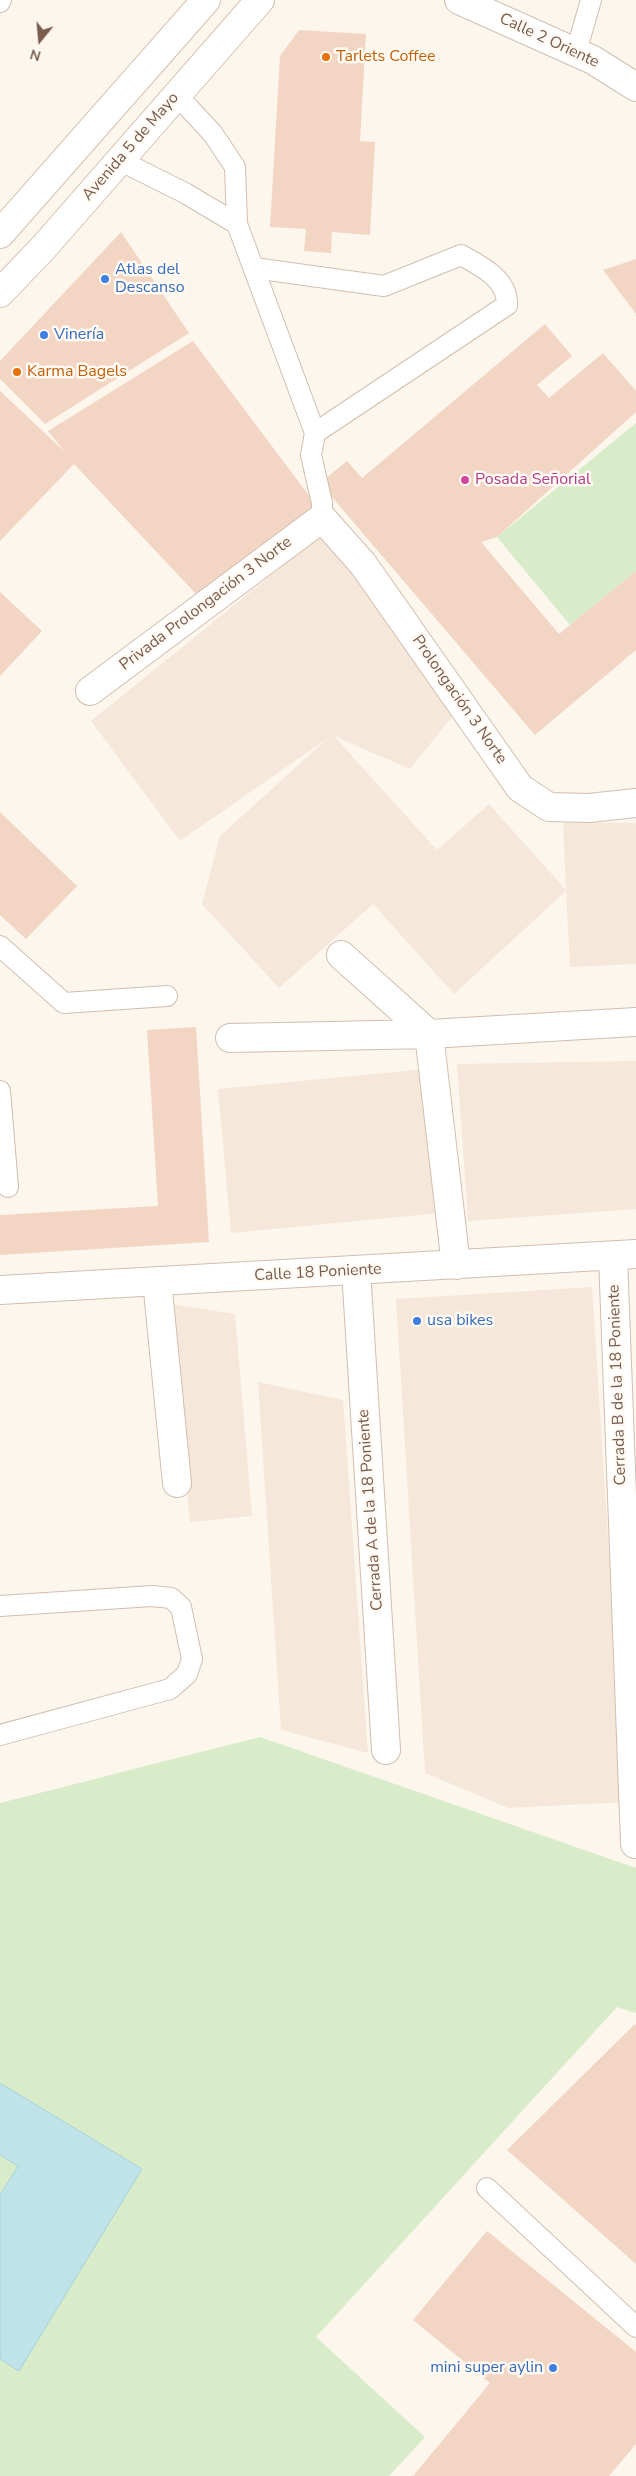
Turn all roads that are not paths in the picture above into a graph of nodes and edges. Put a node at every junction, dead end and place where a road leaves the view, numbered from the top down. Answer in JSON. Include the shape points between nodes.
{"nodes":[{"id":1,"x":206,"y":0,"type":"edge"},
{"id":2,"x":260,"y":0,"type":"edge"},
{"id":3,"x":458,"y":0,"type":"edge"},
{"id":4,"x":590,"y":0,"type":"edge"},
{"id":5,"x":576,"y":52,"type":"junction"},
{"id":6,"x":636,"y":87,"type":"edge"},
{"id":7,"x":177,"y":95,"type":"junction"},
{"id":8,"x":119,"y":160,"type":"junction"},
{"id":9,"x":237,"y":224,"type":"junction"},
{"id":10,"x":0,"y":233,"type":"edge"},
{"id":11,"x":254,"y":268,"type":"junction"},
{"id":12,"x":0,"y":293,"type":"edge"},
{"id":13,"x":315,"y":433,"type":"junction"},
{"id":14,"x":322,"y":518,"type":"junction"},
{"id":15,"x":90,"y":691,"type":"dead end"},
{"id":16,"x":636,"y":802,"type":"edge"},
{"id":17,"x":0,"y":946,"type":"edge"},
{"id":18,"x":341,"y":955,"type":"dead end"},
{"id":19,"x":167,"y":996,"type":"dead end"},
{"id":20,"x":636,"y":1022,"type":"edge"},
{"id":21,"x":429,"y":1034,"type":"junction"},
{"id":22,"x":230,"y":1038,"type":"dead end"},
{"id":23,"x":0,"y":1091,"type":"edge"},
{"id":24,"x":8,"y":1186,"type":"dead end"},
{"id":25,"x":624,"y":1255,"type":"edge"},
{"id":26,"x":456,"y":1265,"type":"junction"},
{"id":27,"x":356,"y":1270,"type":"junction"},
{"id":28,"x":157,"y":1281,"type":"junction"},
{"id":29,"x":0,"y":1290,"type":"edge"},
{"id":30,"x":177,"y":1483,"type":"dead end"},
{"id":31,"x":0,"y":1606,"type":"edge"},
{"id":32,"x":0,"y":1735,"type":"edge"},
{"id":33,"x":386,"y":1750,"type":"dead end"},
{"id":34,"x":635,"y":1844,"type":"edge"},
{"id":35,"x":487,"y":2188,"type":"dead end"},
{"id":36,"x":636,"y":2327,"type":"edge"}],
"edges":[{"from":1,"to":10,"type":"street"},
{"from":2,"to":7,"type":"street","name":"Avenida 5 de Mayo"},
{"from":3,"to":5,"type":"street","name":"Calle 2 Oriente"},
{"from":4,"to":5,"type":"lane"},
{"from":5,"to":6,"type":"street","name":"Calle 2 Oriente"},
{"from":7,"to":8,"type":"street","name":"Avenida 5 de Mayo"},
{"from":7,"to":9,"type":"lane","via":[[213,134],[235,167]]},
{"from":8,"to":9,"type":"lane","via":[[186,193]]},
{"from":8,"to":12,"type":"street","name":"Avenida 5 de Mayo"},
{"from":9,"to":11,"type":"lane"},
{"from":11,"to":13,"type":"lane"},
{"from":11,"to":13,"type":"lane","via":[[384,286],[461,255],[491,272],[507,297],[507,305]]},
{"from":13,"to":14,"type":"lane","via":[[311,455],[322,503]]},
{"from":14,"to":15,"type":"street","name":"Privada Prolongación 3 Norte"},
{"from":14,"to":16,"type":"street","name":"Prolongación 3 Norte","via":[[363,564],[520,788],[550,807],[589,808]]},
{"from":17,"to":19,"type":"lane","via":[[64,1004]]},
{"from":18,"to":21,"type":"street"},
{"from":20,"to":21,"type":"street"},
{"from":21,"to":22,"type":"street"},
{"from":21,"to":26,"type":"street"},
{"from":23,"to":24,"type":"lane"},
{"from":25,"to":26,"type":"street","name":"Calle 18 Poniente"},
{"from":25,"to":34,"type":"street","name":"Cerrada B de la 18 Poniente"},
{"from":26,"to":27,"type":"street","name":"Calle 18 Poniente"},
{"from":27,"to":28,"type":"street","name":"Calle 18 Poniente"},
{"from":27,"to":33,"type":"street","name":"Cerrada A de la 18 Poniente"},
{"from":28,"to":29,"type":"street","name":"Calle 18 Poniente"},
{"from":28,"to":30,"type":"street"},
{"from":31,"to":32,"type":"lane","via":[[152,1596],[170,1598],[181,1607],[192,1660],[187,1674],[170,1689]]},
{"from":35,"to":36,"type":"lane"}]}
